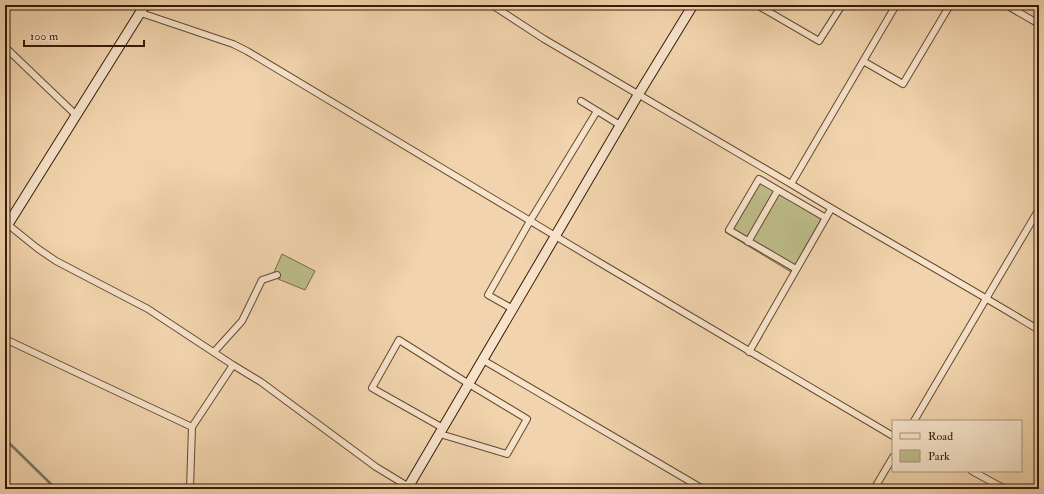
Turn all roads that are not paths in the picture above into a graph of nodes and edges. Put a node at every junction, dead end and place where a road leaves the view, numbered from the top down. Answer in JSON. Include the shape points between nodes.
{"nodes":[{"id":1,"x":492,"y":5,"type":"edge"},
{"id":2,"x":693,"y":5,"type":"edge"},
{"id":3,"x":757,"y":5,"type":"edge"},
{"id":4,"x":842,"y":5,"type":"edge"},
{"id":5,"x":896,"y":5,"type":"edge"},
{"id":6,"x":950,"y":5,"type":"edge"},
{"id":7,"x":1006,"y":5,"type":"edge"},
{"id":8,"x":143,"y":9,"type":"edge"},
{"id":9,"x":1039,"y":24,"type":"edge"},
{"id":10,"x":5,"y":47,"type":"edge"},
{"id":11,"x":863,"y":61,"type":"junction"},
{"id":12,"x":638,"y":95,"type":"junction"},
{"id":13,"x":581,"y":101,"type":"dead end"},
{"id":14,"x":597,"y":111,"type":"junction"},
{"id":15,"x":76,"y":115,"type":"junction"},
{"id":16,"x":620,"y":126,"type":"junction"},
{"id":17,"x":791,"y":184,"type":"junction"},
{"id":18,"x":778,"y":190,"type":"junction"},
{"id":19,"x":831,"y":208,"type":"junction"},
{"id":20,"x":1039,"y":209,"type":"edge"},
{"id":21,"x":826,"y":218,"type":"junction"},
{"id":22,"x":530,"y":221,"type":"junction"},
{"id":23,"x":6,"y":225,"type":"edge"},
{"id":24,"x":555,"y":236,"type":"junction"},
{"id":25,"x":748,"y":242,"type":"junction"},
{"id":26,"x":796,"y":270,"type":"junction"},
{"id":27,"x":277,"y":275,"type":"dead end"},
{"id":28,"x":987,"y":298,"type":"junction"},
{"id":29,"x":513,"y":309,"type":"junction"},
{"id":30,"x":1039,"y":330,"type":"edge"},
{"id":31,"x":5,"y":339,"type":"edge"},
{"id":32,"x":214,"y":352,"type":"junction"},
{"id":33,"x":749,"y":352,"type":"junction"},
{"id":34,"x":483,"y":360,"type":"junction"},
{"id":35,"x":233,"y":365,"type":"junction"},
{"id":36,"x":469,"y":384,"type":"junction"},
{"id":37,"x":915,"y":420,"type":"edge"},
{"id":38,"x":192,"y":426,"type":"junction"},
{"id":39,"x":441,"y":431,"type":"junction"},
{"id":40,"x":892,"y":435,"type":"edge"},
{"id":41,"x":892,"y":459,"type":"edge"},
{"id":42,"x":974,"y":472,"type":"edge"},
{"id":43,"x":408,"y":488,"type":"edge"},
{"id":44,"x":190,"y":489,"type":"edge"},
{"id":45,"x":418,"y":489,"type":"edge"},
{"id":46,"x":703,"y":489,"type":"edge"},
{"id":47,"x":874,"y":489,"type":"edge"},
{"id":48,"x":1005,"y":489,"type":"edge"}],
"edges":[{"from":1,"to":12,"type":"street"},
{"from":2,"to":12,"type":"street"},
{"from":3,"to":4,"type":"street","via":[[819,41]]},
{"from":5,"to":11,"type":"street"},
{"from":6,"to":11,"type":"street","via":[[903,84]]},
{"from":7,"to":9,"type":"street"},
{"from":8,"to":15,"type":"street"},
{"from":8,"to":22,"type":"street","via":[[237,46]]},
{"from":10,"to":15,"type":"street"},
{"from":11,"to":17,"type":"street"},
{"from":12,"to":16,"type":"street"},
{"from":12,"to":17,"type":"street"},
{"from":13,"to":14,"type":"street"},
{"from":14,"to":16,"type":"street"},
{"from":14,"to":22,"type":"street"},
{"from":15,"to":23,"type":"street"},
{"from":16,"to":24,"type":"street"},
{"from":17,"to":19,"type":"street"},
{"from":18,"to":21,"type":"street"},
{"from":18,"to":25,"type":"street"},
{"from":18,"to":25,"type":"street","via":[[759,179],[729,230]]},
{"from":19,"to":21,"type":"street"},
{"from":19,"to":28,"type":"street"},
{"from":20,"to":28,"type":"street"},
{"from":21,"to":26,"type":"street"},
{"from":22,"to":24,"type":"street"},
{"from":22,"to":29,"type":"street","via":[[488,295]]},
{"from":23,"to":32,"type":"street","via":[[56,261],[148,309]]},
{"from":24,"to":29,"type":"street"},
{"from":24,"to":33,"type":"street"},
{"from":25,"to":26,"type":"street"},
{"from":26,"to":33,"type":"street"},
{"from":27,"to":32,"type":"street","via":[[262,280],[242,321]]},
{"from":28,"to":30,"type":"street"},
{"from":28,"to":37,"type":"street"},
{"from":29,"to":34,"type":"street"},
{"from":31,"to":38,"type":"street"},
{"from":32,"to":35,"type":"street"},
{"from":33,"to":40,"type":"street"},
{"from":34,"to":36,"type":"street"},
{"from":34,"to":46,"type":"street"},
{"from":35,"to":38,"type":"street"},
{"from":35,"to":43,"type":"street","via":[[261,382]]},
{"from":36,"to":39,"type":"street"},
{"from":36,"to":39,"type":"street","via":[[527,419],[507,454]]},
{"from":36,"to":39,"type":"street","via":[[399,340],[372,388]]},
{"from":38,"to":44,"type":"street"},
{"from":39,"to":43,"type":"street"},
{"from":41,"to":47,"type":"street"},
{"from":42,"to":48,"type":"street"},
{"from":43,"to":45,"type":"street"}]}
